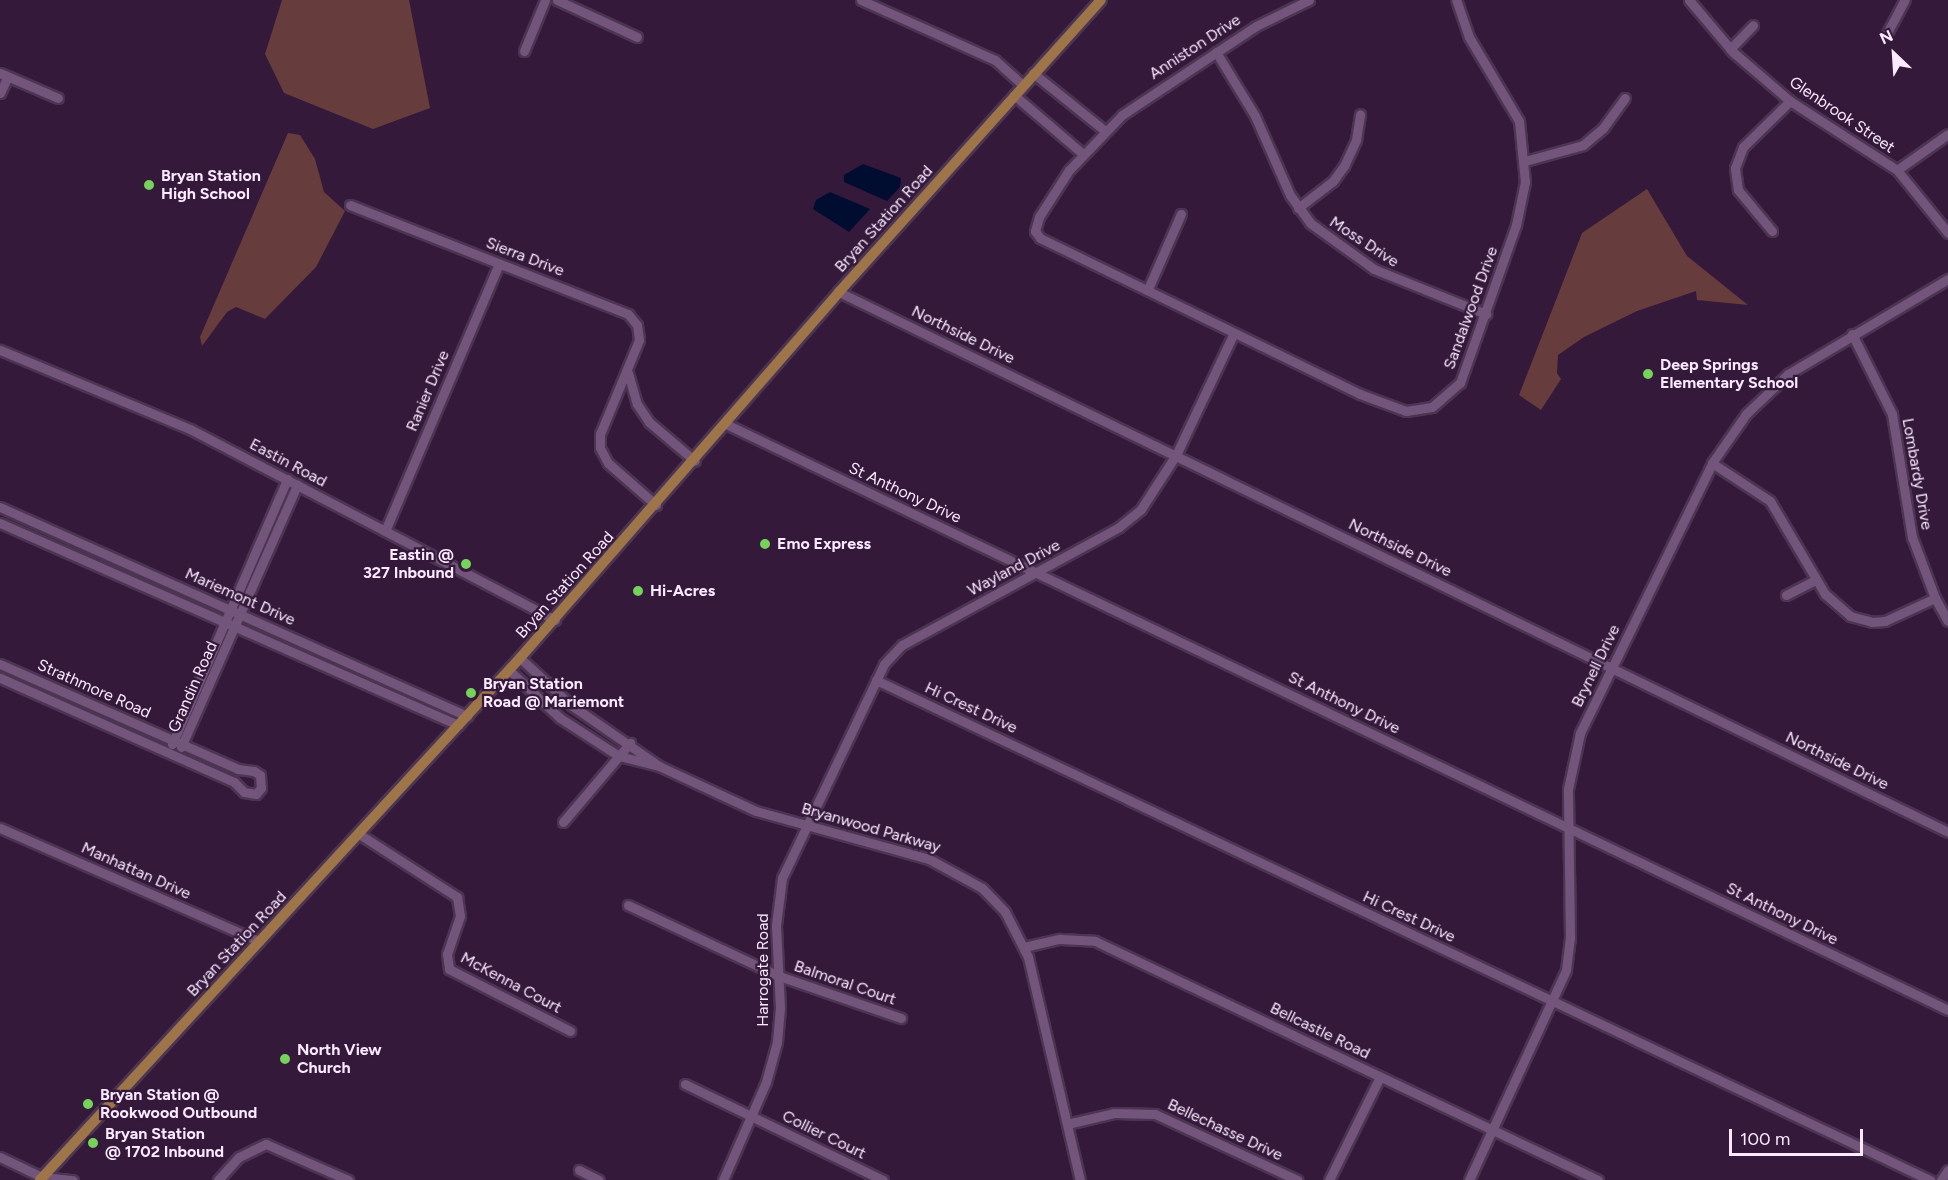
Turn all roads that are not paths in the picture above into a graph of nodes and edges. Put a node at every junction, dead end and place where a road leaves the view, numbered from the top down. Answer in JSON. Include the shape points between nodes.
{"nodes":[{"id":1,"x":545,"y":0,"type":"edge"},
{"id":2,"x":556,"y":0,"type":"edge"},
{"id":3,"x":861,"y":0,"type":"edge"},
{"id":4,"x":1101,"y":0,"type":"edge"},
{"id":5,"x":1309,"y":0,"type":"edge"},
{"id":6,"x":1456,"y":0,"type":"edge"},
{"id":7,"x":1689,"y":0,"type":"edge"},
{"id":8,"x":1905,"y":0,"type":"edge"},
{"id":9,"x":1753,"y":26,"type":"dead end"},
{"id":10,"x":1886,"y":34,"type":"dead end"},
{"id":11,"x":637,"y":37,"type":"dead end"},
{"id":12,"x":1730,"y":49,"type":"junction"},
{"id":13,"x":524,"y":51,"type":"dead end"},
{"id":14,"x":1216,"y":52,"type":"junction"},
{"id":15,"x":1033,"y":73,"type":"junction"},
{"id":16,"x":3,"y":75,"type":"edge"},
{"id":17,"x":1023,"y":85,"type":"junction"},
{"id":18,"x":0,"y":93,"type":"edge"},
{"id":19,"x":1014,"y":95,"type":"junction"},
{"id":20,"x":58,"y":98,"type":"dead end"},
{"id":21,"x":1625,"y":98,"type":"dead end"},
{"id":22,"x":1790,"y":101,"type":"junction"},
{"id":23,"x":1360,"y":114,"type":"dead end"},
{"id":24,"x":1104,"y":130,"type":"junction"},
{"id":25,"x":1948,"y":134,"type":"edge"},
{"id":26,"x":1082,"y":153,"type":"junction"},
{"id":27,"x":1525,"y":161,"type":"junction"},
{"id":28,"x":1897,"y":170,"type":"junction"},
{"id":29,"x":350,"y":206,"type":"dead end"},
{"id":30,"x":1298,"y":208,"type":"junction"},
{"id":31,"x":1180,"y":214,"type":"dead end"},
{"id":32,"x":1035,"y":231,"type":"joint"},
{"id":33,"x":1772,"y":231,"type":"dead end"},
{"id":34,"x":1948,"y":233,"type":"edge"},
{"id":35,"x":499,"y":264,"type":"junction"},
{"id":36,"x":1948,"y":279,"type":"edge"},
{"id":37,"x":1148,"y":289,"type":"junction"},
{"id":38,"x":838,"y":292,"type":"junction"},
{"id":39,"x":1486,"y":314,"type":"junction"},
{"id":40,"x":1234,"y":333,"type":"junction"},
{"id":41,"x":1852,"y":334,"type":"junction"},
{"id":42,"x":0,"y":350,"type":"edge"},
{"id":43,"x":628,"y":373,"type":"junction"},
{"id":44,"x":726,"y":424,"type":"junction"},
{"id":45,"x":1176,"y":455,"type":"junction"},
{"id":46,"x":694,"y":461,"type":"junction"},
{"id":47,"x":1712,"y":463,"type":"junction"},
{"id":48,"x":287,"y":479,"type":"junction"},
{"id":49,"x":297,"y":484,"type":"junction"},
{"id":50,"x":656,"y":505,"type":"junction"},
{"id":51,"x":0,"y":507,"type":"edge"},
{"id":52,"x":0,"y":523,"type":"edge"},
{"id":53,"x":54,"y":530,"type":"junction"},
{"id":54,"x":385,"y":531,"type":"junction"},
{"id":55,"x":48,"y":543,"type":"junction"},
{"id":56,"x":1037,"y":572,"type":"junction"},
{"id":57,"x":1816,"y":580,"type":"junction"},
{"id":58,"x":1786,"y":596,"type":"dead end"},
{"id":59,"x":1935,"y":598,"type":"junction"},
{"id":60,"x":229,"y":608,"type":"junction"},
{"id":61,"x":241,"y":614,"type":"junction"},
{"id":62,"x":555,"y":620,"type":"junction"},
{"id":63,"x":223,"y":621,"type":"junction"},
{"id":64,"x":1948,"y":621,"type":"edge"},
{"id":65,"x":236,"y":627,"type":"junction"},
{"id":66,"x":520,"y":658,"type":"junction"},
{"id":67,"x":0,"y":663,"type":"edge"},
{"id":68,"x":1611,"y":668,"type":"junction"},
{"id":69,"x":509,"y":670,"type":"junction"},
{"id":70,"x":0,"y":678,"type":"edge"},
{"id":71,"x":876,"y":680,"type":"junction"},
{"id":72,"x":467,"y":716,"type":"junction"},
{"id":73,"x":458,"y":725,"type":"junction"},
{"id":74,"x":172,"y":739,"type":"junction"},
{"id":75,"x":630,"y":743,"type":"junction"},
{"id":76,"x":184,"y":745,"type":"junction"},
{"id":77,"x":172,"y":754,"type":"junction"},
{"id":78,"x":619,"y":756,"type":"junction"},
{"id":79,"x":659,"y":766,"type":"junction"},
{"id":80,"x":563,"y":822,"type":"dead end"},
{"id":81,"x":805,"y":825,"type":"junction"},
{"id":82,"x":0,"y":828,"type":"edge"},
{"id":83,"x":1569,"y":828,"type":"junction"},
{"id":84,"x":1948,"y":832,"type":"edge"},
{"id":85,"x":359,"y":834,"type":"junction"},
{"id":86,"x":628,"y":905,"type":"dead end"},
{"id":87,"x":259,"y":941,"type":"junction"},
{"id":88,"x":1024,"y":947,"type":"junction"},
{"id":89,"x":779,"y":976,"type":"junction"},
{"id":90,"x":1554,"y":1002,"type":"junction"},
{"id":91,"x":1948,"y":1010,"type":"edge"},
{"id":92,"x":901,"y":1018,"type":"dead end"},
{"id":93,"x":570,"y":1030,"type":"dead end"},
{"id":94,"x":1380,"y":1077,"type":"junction"},
{"id":95,"x":685,"y":1084,"type":"dead end"},
{"id":96,"x":752,"y":1117,"type":"junction"},
{"id":97,"x":1067,"y":1124,"type":"junction"},
{"id":98,"x":1493,"y":1130,"type":"junction"},
{"id":99,"x":0,"y":1157,"type":"edge"},
{"id":100,"x":579,"y":1170,"type":"dead end"},
{"id":101,"x":1948,"y":1170,"type":"edge"},
{"id":102,"x":42,"y":1179,"type":"edge"},
{"id":103,"x":73,"y":1180,"type":"edge"},
{"id":104,"x":218,"y":1180,"type":"edge"},
{"id":105,"x":348,"y":1180,"type":"edge"},
{"id":106,"x":599,"y":1180,"type":"edge"},
{"id":107,"x":723,"y":1180,"type":"edge"},
{"id":108,"x":883,"y":1180,"type":"edge"},
{"id":109,"x":1080,"y":1180,"type":"edge"},
{"id":110,"x":1297,"y":1180,"type":"edge"},
{"id":111,"x":1329,"y":1180,"type":"edge"},
{"id":112,"x":1469,"y":1180,"type":"edge"},
{"id":113,"x":1598,"y":1180,"type":"edge"},
{"id":114,"x":1930,"y":1180,"type":"edge"},
{"id":115,"x":1941,"y":1180,"type":"edge"}],
"edges":[{"from":1,"to":13,"type":"street"},
{"from":2,"to":11,"type":"street"},
{"from":3,"to":17,"type":"street","via":[[985,55]]},
{"from":4,"to":15,"type":"main road","name":"Bryan Station Road"},
{"from":5,"to":14,"type":"street","name":"Anniston Drive","via":[[1256,26]]},
{"from":6,"to":27,"type":"street","name":"Sandalwood Drive","via":[[1469,37],[1519,121]]},
{"from":7,"to":12,"type":"street","name":"Glenbrook Street"},
{"from":8,"to":10,"type":"street"},
{"from":9,"to":12,"type":"street"},
{"from":12,"to":22,"type":"street","name":"Glenbrook Street"},
{"from":14,"to":24,"type":"street","name":"Anniston Drive"},
{"from":14,"to":30,"type":"street","name":"Moss Drive","via":[[1256,116]]},
{"from":15,"to":17,"type":"main road","name":"Bryan Station Road"},
{"from":15,"to":24,"type":"street"},
{"from":16,"to":18,"type":"street"},
{"from":16,"to":20,"type":"street"},
{"from":17,"to":19,"type":"main road","name":"Bryan Station Road"},
{"from":19,"to":26,"type":"street"},
{"from":19,"to":38,"type":"main road","name":"Bryan Station Road"},
{"from":21,"to":27,"type":"street","via":[[1603,128],[1583,145]]},
{"from":22,"to":28,"type":"street","name":"Glenbrook Street"},
{"from":22,"to":33,"type":"street","via":[[1743,147],[1735,168],[1738,190]]},
{"from":23,"to":30,"type":"street","via":[[1356,140],[1344,166],[1333,181]]},
{"from":24,"to":26,"type":"street","name":"Anniston Drive"},
{"from":25,"to":28,"type":"street"},
{"from":26,"to":32,"type":"street","name":"Anniston Drive","via":[[1039,217]]},
{"from":27,"to":39,"type":"street","name":"Sandalwood Drive","via":[[1521,210]]},
{"from":28,"to":34,"type":"street","name":"Glenbrook Street"},
{"from":29,"to":35,"type":"street","name":"Sierra Drive"},
{"from":30,"to":39,"type":"street","name":"Moss Drive","via":[[1322,234],[1374,269]]},
{"from":31,"to":37,"type":"street"},
{"from":32,"to":37,"type":"street","name":"Sandalwood Drive","via":[[1040,238]]},
{"from":35,"to":43,"type":"street","name":"Sierra Drive","via":[[628,314],[639,332]]},
{"from":35,"to":54,"type":"street","name":"Ranier Drive"},
{"from":36,"to":41,"type":"street","name":"Brynell Drive"},
{"from":37,"to":40,"type":"street","name":"Sandalwood Drive"},
{"from":38,"to":44,"type":"main road","name":"Bryan Station Road"},
{"from":38,"to":45,"type":"street","name":"Northside Drive"},
{"from":39,"to":40,"type":"street","name":"Sandalwood Drive","via":[[1460,383],[1445,400],[1420,410],[1383,404]]},
{"from":40,"to":45,"type":"street","name":"Wayland Drive"},
{"from":41,"to":47,"type":"street","name":"Brynell Drive","via":[[1774,386],[1739,422]]},
{"from":41,"to":59,"type":"street","name":"Lombardy Drive","via":[[1892,414],[1908,521]]},
{"from":42,"to":48,"type":"street","name":"Eastin Road","via":[[190,429]]},
{"from":43,"to":46,"type":"street","via":[[637,404],[649,422]]},
{"from":43,"to":50,"type":"street","name":"Sierra Drive","via":[[605,420],[600,448],[608,463]]},
{"from":44,"to":46,"type":"main road","name":"Bryan Station Road"},
{"from":44,"to":56,"type":"street","name":"St Anthony Drive"},
{"from":45,"to":56,"type":"street","name":"Wayland Drive","via":[[1150,498],[1131,518]]},
{"from":45,"to":68,"type":"street","name":"Northside Drive"},
{"from":46,"to":50,"type":"main road","name":"Bryan Station Road"},
{"from":47,"to":57,"type":"street","via":[[1770,501],[1789,527]]},
{"from":47,"to":68,"type":"street","name":"Brynell Drive"},
{"from":48,"to":49,"type":"street","name":"Eastin Road"},
{"from":48,"to":60,"type":"street","name":"Grandin Road"},
{"from":49,"to":54,"type":"street","name":"Eastin Road"},
{"from":49,"to":61,"type":"street","name":"Grandin Road"},
{"from":50,"to":62,"type":"main road","name":"Bryan Station Road"},
{"from":51,"to":53,"type":"street","name":"Mariemont Drive"},
{"from":52,"to":55,"type":"street","name":"Mariemont Drive"},
{"from":53,"to":55,"type":"street"},
{"from":53,"to":60,"type":"street","name":"Mariemont Drive"},
{"from":54,"to":62,"type":"street","name":"Eastin Road"},
{"from":55,"to":63,"type":"street","name":"Mariemont Drive"},
{"from":56,"to":71,"type":"street","name":"Wayland Drive","via":[[902,645],[890,655]]},
{"from":56,"to":83,"type":"street","name":"St Anthony Drive"},
{"from":57,"to":58,"type":"street"},
{"from":57,"to":59,"type":"street","via":[[1834,604],[1860,620],[1885,621]]},
{"from":59,"to":64,"type":"street","name":"Lombardy Drive"},
{"from":60,"to":61,"type":"street","name":"Mariemont Drive"},
{"from":60,"to":63,"type":"street","name":"Grandin Road"},
{"from":61,"to":65,"type":"street","name":"Grandin Road"},
{"from":61,"to":72,"type":"street","name":"Mariemont Drive"},
{"from":62,"to":66,"type":"main road","name":"Bryan Station Road"},
{"from":63,"to":65,"type":"street","name":"Mariemont Drive"},
{"from":63,"to":74,"type":"street","name":"Grandin Road"},
{"from":65,"to":73,"type":"street","name":"Mariemont Drive"},
{"from":65,"to":76,"type":"street","name":"Grandin Road"},
{"from":66,"to":69,"type":"main road","name":"Bryan Station Road"},
{"from":66,"to":75,"type":"street","name":"Bryanwood Parkway","via":[[570,705]]},
{"from":67,"to":74,"type":"street","name":"Strathmore Road"},
{"from":68,"to":83,"type":"street","name":"Brynell Drive","via":[[1575,748],[1568,789]]},
{"from":68,"to":84,"type":"street","name":"Northside Drive"},
{"from":69,"to":72,"type":"main road","name":"Bryan Station Road"},
{"from":69,"to":78,"type":"street","name":"Bryanwood Parkway","via":[[560,718]]},
{"from":70,"to":77,"type":"street","name":"Strathmore Road"},
{"from":71,"to":81,"type":"street","name":"Wayland Drive"},
{"from":71,"to":90,"type":"street","name":"Hi Crest Drive"},
{"from":72,"to":73,"type":"main road","name":"Bryan Station Road"},
{"from":73,"to":85,"type":"main road","name":"Bryan Station Road"},
{"from":74,"to":76,"type":"street","name":"Strathmore Road"},
{"from":74,"to":77,"type":"street","name":"Grandin Road"},
{"from":75,"to":78,"type":"street"},
{"from":75,"to":79,"type":"street","name":"Bryanwood Parkway"},
{"from":76,"to":77,"type":"street","name":"Grandin Road"},
{"from":76,"to":77,"type":"street","name":"Strathmore Road","via":[[238,769],[254,771],[260,775],[261,788],[256,794],[244,792],[234,782]]},
{"from":78,"to":79,"type":"street","name":"Bryanwood Parkway"},
{"from":78,"to":80,"type":"street"},
{"from":79,"to":81,"type":"street","name":"Bryanwood Parkway","via":[[756,811]]},
{"from":81,"to":88,"type":"street","name":"Bryanwood Parkway","via":[[928,859],[966,876],[1005,912]]},
{"from":81,"to":89,"type":"street","name":"Harrogate Road","via":[[779,890]]},
{"from":82,"to":87,"type":"street","name":"Manhattan Drive"},
{"from":83,"to":90,"type":"street","name":"Brynell Drive","via":[[1570,938],[1566,970]]},
{"from":83,"to":91,"type":"street","name":"St Anthony Drive"},
{"from":85,"to":87,"type":"main road","name":"Bryan Station Road"},
{"from":85,"to":93,"type":"street","name":"McKenna Court","via":[[457,897],[460,916],[447,954],[449,969]]},
{"from":86,"to":89,"type":"street","name":"Balmoral Court"},
{"from":87,"to":102,"type":"main road","name":"Bryan Station Road"},
{"from":88,"to":94,"type":"street","name":"Bellcastle Road","via":[[1060,939],[1095,941]]},
{"from":88,"to":97,"type":"street","name":"Bryanwood Parkway"},
{"from":89,"to":92,"type":"street","name":"Balmoral Court"},
{"from":89,"to":96,"type":"street","name":"Harrogate Road","via":[[777,1042]]},
{"from":90,"to":98,"type":"street","name":"Brynell Drive"},
{"from":90,"to":114,"type":"street","name":"Hi Crest Drive"},
{"from":94,"to":98,"type":"street","name":"Bellcastle Road"},
{"from":94,"to":111,"type":"street"},
{"from":95,"to":96,"type":"street","name":"Collier Court"},
{"from":96,"to":107,"type":"street","name":"Harrogate Road"},
{"from":96,"to":108,"type":"street","name":"Collier Court"},
{"from":97,"to":109,"type":"street","name":"Bryanwood Parkway"},
{"from":97,"to":110,"type":"street","name":"Bellechasse Drive","via":[[1114,1113],[1155,1114]]},
{"from":98,"to":112,"type":"street","name":"Brynell Drive"},
{"from":98,"to":113,"type":"street","name":"Bellcastle Road"},
{"from":99,"to":102,"type":"street"},
{"from":100,"to":106,"type":"street"},
{"from":101,"to":115,"type":"street"},
{"from":102,"to":103,"type":"street"},
{"from":104,"to":105,"type":"street","via":[[239,1157],[266,1144]]}]}
